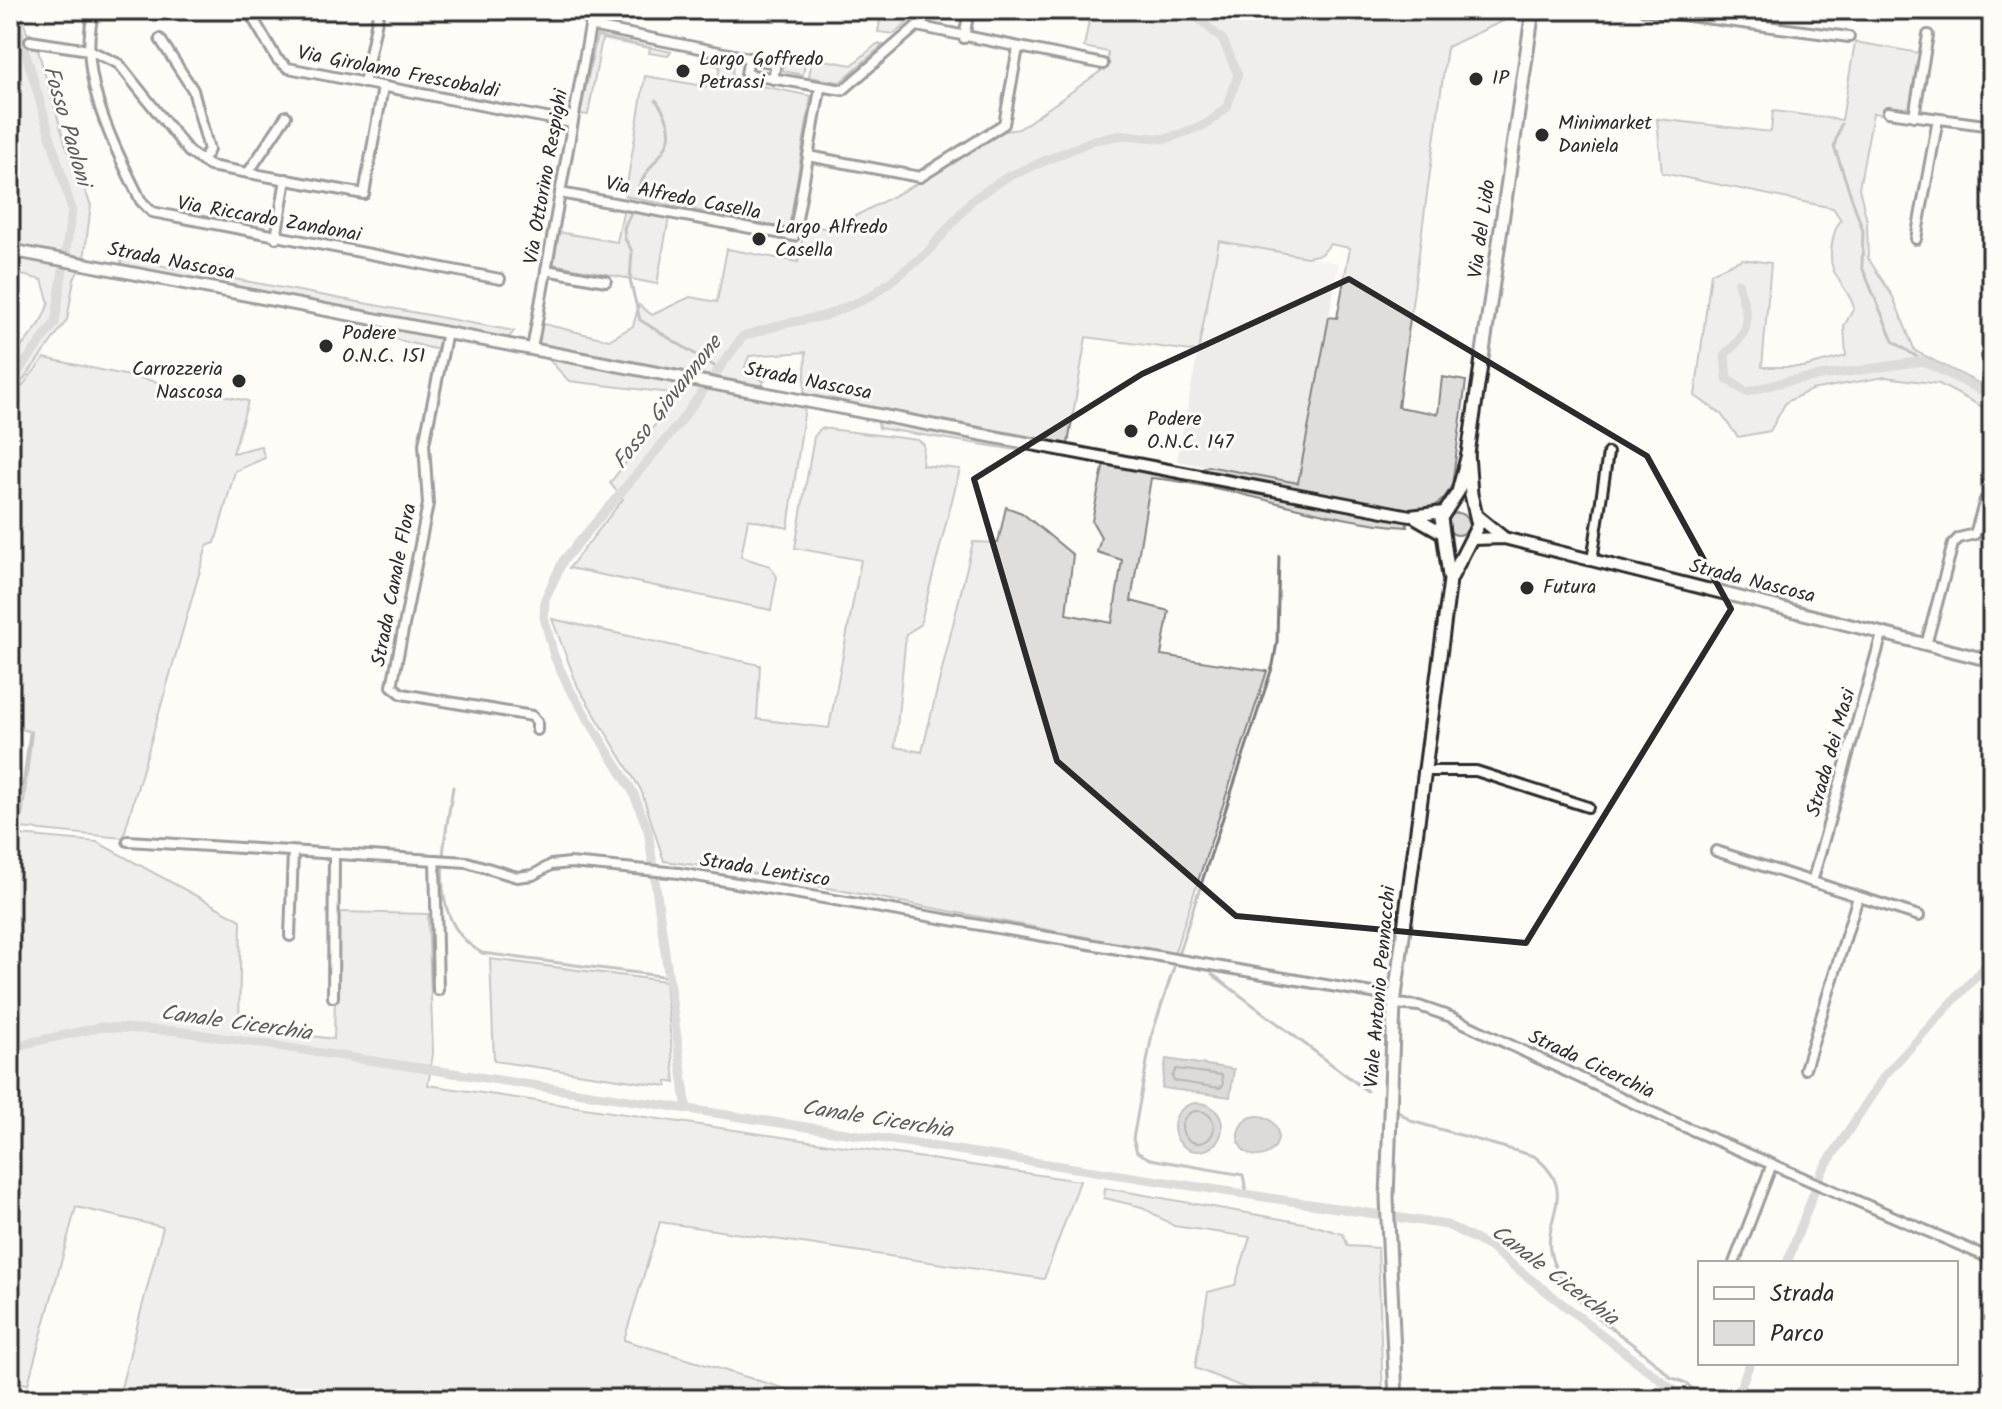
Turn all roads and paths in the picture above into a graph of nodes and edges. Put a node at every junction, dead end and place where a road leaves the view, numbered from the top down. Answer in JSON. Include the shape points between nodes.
{"nodes":[{"id":1,"x":94,"y":10,"type":"edge"},
{"id":2,"x":248,"y":10,"type":"edge"},
{"id":3,"x":379,"y":10,"type":"edge"},
{"id":4,"x":593,"y":10,"type":"edge"},
{"id":5,"x":935,"y":10,"type":"edge"},
{"id":6,"x":969,"y":10,"type":"edge"},
{"id":7,"x":1533,"y":10,"type":"edge"},
{"id":8,"x":1644,"y":10,"type":"edge"},
{"id":9,"x":590,"y":26,"type":"junction"},
{"id":10,"x":917,"y":26,"type":"junction"},
{"id":11,"x":1928,"y":35,"type":"dead end"},
{"id":12,"x":1849,"y":37,"type":"dead end"},
{"id":13,"x":964,"y":38,"type":"junction"},
{"id":14,"x":160,"y":39,"type":"dead end"},
{"id":15,"x":30,"y":41,"type":"dead end"},
{"id":16,"x":1018,"y":48,"type":"junction"},
{"id":17,"x":89,"y":50,"type":"junction"},
{"id":18,"x":749,"y":58,"type":"junction"},
{"id":19,"x":1103,"y":64,"type":"dead end"},
{"id":20,"x":773,"y":79,"type":"junction"},
{"id":21,"x":364,"y":83,"type":"junction"},
{"id":22,"x":383,"y":87,"type":"junction"},
{"id":23,"x":820,"y":89,"type":"junction"},
{"id":24,"x":1888,"y":112,"type":"dead end"},
{"id":25,"x":286,"y":116,"type":"dead end"},
{"id":26,"x":1914,"y":116,"type":"junction"},
{"id":27,"x":1938,"y":119,"type":"junction"},
{"id":28,"x":572,"y":123,"type":"junction"},
{"id":29,"x":1992,"y":126,"type":"edge"},
{"id":30,"x":808,"y":156,"type":"junction"},
{"id":31,"x":202,"y":161,"type":"junction"},
{"id":32,"x":248,"y":173,"type":"junction"},
{"id":33,"x":286,"y":179,"type":"junction"},
{"id":34,"x":560,"y":193,"type":"junction"},
{"id":35,"x":276,"y":238,"type":"junction"},
{"id":36,"x":1916,"y":239,"type":"dead end"},
{"id":37,"x":10,"y":250,"type":"edge"},
{"id":38,"x":546,"y":270,"type":"junction"},
{"id":39,"x":500,"y":279,"type":"dead end"},
{"id":40,"x":606,"y":281,"type":"dead end"},
{"id":41,"x":447,"y":332,"type":"junction"},
{"id":42,"x":532,"y":349,"type":"junction"},
{"id":43,"x":1608,"y":453,"type":"dead end"},
{"id":44,"x":1468,"y":454,"type":"junction"},
{"id":45,"x":1985,"y":500,"type":"dead end"},
{"id":46,"x":1447,"y":510,"type":"junction"},
{"id":47,"x":1476,"y":515,"type":"junction"},
{"id":48,"x":1410,"y":516,"type":"junction"},
{"id":49,"x":1443,"y":535,"type":"junction"},
{"id":50,"x":1504,"y":538,"type":"junction"},
{"id":51,"x":1469,"y":541,"type":"junction"},
{"id":52,"x":1592,"y":561,"type":"junction"},
{"id":53,"x":1450,"y":580,"type":"junction"},
{"id":54,"x":1882,"y":634,"type":"junction"},
{"id":55,"x":1926,"y":645,"type":"junction"},
{"id":56,"x":1992,"y":661,"type":"edge"},
{"id":57,"x":537,"y":730,"type":"dead end"},
{"id":58,"x":1423,"y":771,"type":"junction"},
{"id":59,"x":1588,"y":807,"type":"dead end"},
{"id":60,"x":128,"y":841,"type":"dead end"},
{"id":61,"x":1716,"y":851,"type":"dead end"},
{"id":62,"x":293,"y":852,"type":"junction"},
{"id":63,"x":334,"y":855,"type":"junction"},
{"id":64,"x":435,"y":860,"type":"junction"},
{"id":65,"x":1812,"y":882,"type":"junction"},
{"id":66,"x":1858,"y":897,"type":"junction"},
{"id":67,"x":1919,"y":916,"type":"dead end"},
{"id":68,"x":290,"y":936,"type":"dead end"},
{"id":69,"x":438,"y":990,"type":"dead end"},
{"id":70,"x":333,"y":997,"type":"dead end"},
{"id":71,"x":1394,"y":1000,"type":"junction"},
{"id":72,"x":1805,"y":1069,"type":"dead end"},
{"id":73,"x":1772,"y":1164,"type":"junction"},
{"id":74,"x":1992,"y":1259,"type":"edge"},
{"id":75,"x":1735,"y":1261,"type":"edge"},
{"id":76,"x":1396,"y":1399,"type":"edge"}],
"edges":[{"from":1,"to":17,"type":"street","name":"Via Riccardo Zandonai"},
{"from":2,"to":21,"type":"street","name":"Via Girolamo Frescobaldi","via":[[282,65]]},
{"from":3,"to":21,"type":"street"},
{"from":4,"to":9,"type":"street","name":"Via Ottorino Respighi"},
{"from":5,"to":10,"type":"street"},
{"from":6,"to":13,"type":"street"},
{"from":7,"to":44,"type":"main road","name":"Via del Lido"},
{"from":8,"to":12,"type":"street"},
{"from":9,"to":18,"type":"street"},
{"from":9,"to":28,"type":"street","name":"Via Ottorino Respighi"},
{"from":10,"to":13,"type":"street"},
{"from":10,"to":23,"type":"street","via":[[848,88]]},
{"from":11,"to":26,"type":"street"},
{"from":13,"to":16,"type":"street"},
{"from":14,"to":31,"type":"street","via":[[193,90],[209,150]]},
{"from":15,"to":17,"type":"street"},
{"from":16,"to":19,"type":"street"},
{"from":16,"to":30,"type":"street","via":[[1004,124],[920,177]]},
{"from":17,"to":31,"type":"street","via":[[119,64],[189,152]]},
{"from":17,"to":35,"type":"street","name":"Via Riccardo Zandonai","via":[[107,131],[141,201],[152,212]]},
{"from":18,"to":20,"type":"street","via":[[776,63]]},
{"from":18,"to":20,"type":"street","via":[[746,74]]},
{"from":20,"to":23,"type":"street"},
{"from":21,"to":22,"type":"street","name":"Via Girolamo Frescobaldi"},
{"from":22,"to":28,"type":"street","name":"Via Girolamo Frescobaldi"},
{"from":22,"to":33,"type":"street","via":[[364,194]]},
{"from":23,"to":30,"type":"street","name":"Via Alfredo Casella"},
{"from":24,"to":26,"type":"street"},
{"from":25,"to":32,"type":"street"},
{"from":26,"to":27,"type":"street"},
{"from":27,"to":29,"type":"street"},
{"from":27,"to":36,"type":"street"},
{"from":28,"to":34,"type":"street","name":"Via Ottorino Respighi"},
{"from":30,"to":34,"type":"street","name":"Via Alfredo Casella","via":[[794,236]]},
{"from":31,"to":32,"type":"street"},
{"from":32,"to":33,"type":"street"},
{"from":33,"to":35,"type":"street"},
{"from":34,"to":38,"type":"street","name":"Via Ottorino Respighi"},
{"from":35,"to":39,"type":"street","name":"Via Riccardo Zandonai"},
{"from":37,"to":41,"type":"street","name":"Strada Nascosa"},
{"from":38,"to":40,"type":"street"},
{"from":38,"to":42,"type":"street","name":"Via Ottorino Respighi"},
{"from":41,"to":42,"type":"street","name":"Strada Nascosa"},
{"from":41,"to":57,"type":"street","name":"Strada Canale Flora","via":[[424,444],[428,504],[392,686],[402,694],[532,716]]},
{"from":42,"to":48,"type":"street","name":"Strada Nascosa"},
{"from":43,"to":52,"type":"street"},
{"from":44,"to":46,"type":"main road","name":"Via del Lido"},
{"from":44,"to":47,"type":"main road","name":"Via del Lido"},
{"from":45,"to":55,"type":"street","via":[[1975,534],[1953,544]]},
{"from":46,"to":47,"type":"main road","via":[[1462,506]]},
{"from":46,"to":48,"type":"street","name":"Strada Nascosa"},
{"from":46,"to":49,"type":"main road","via":[[1439,525]]},
{"from":47,"to":50,"type":"street","name":"Strada Nascosa"},
{"from":47,"to":51,"type":"main road","via":[[1478,525]]},
{"from":48,"to":49,"type":"street","name":"Strada Nascosa"},
{"from":49,"to":51,"type":"main road","via":[[1455,544]]},
{"from":49,"to":53,"type":"main road","name":"Viale Antonio Pennacchi"},
{"from":50,"to":51,"type":"street","name":"Strada Nascosa"},
{"from":50,"to":52,"type":"street","name":"Strada Nascosa"},
{"from":51,"to":53,"type":"main road","name":"Viale Antonio Pennacchi"},
{"from":52,"to":54,"type":"street","name":"Strada Nascosa"},
{"from":53,"to":58,"type":"main road","name":"Viale Antonio Pennacchi"},
{"from":54,"to":55,"type":"street","name":"Strada Nascosa"},
{"from":54,"to":65,"type":"street","name":"Strada dei Masi"},
{"from":55,"to":56,"type":"street","name":"Strada Nascosa"},
{"from":58,"to":59,"type":"street","via":[[1476,771]]},
{"from":58,"to":71,"type":"main road","name":"Viale Antonio Pennacchi"},
{"from":60,"to":62,"type":"street","name":"Strada Lentisco"},
{"from":61,"to":65,"type":"street"},
{"from":62,"to":63,"type":"street","name":"Strada Lentisco"},
{"from":62,"to":68,"type":"street"},
{"from":63,"to":64,"type":"street","name":"Strada Lentisco"},
{"from":63,"to":70,"type":"street"},
{"from":64,"to":69,"type":"street"},
{"from":64,"to":71,"type":"street","name":"Strada Lentisco","via":[[478,864],[521,877],[562,863],[665,871]]},
{"from":65,"to":66,"type":"street"},
{"from":66,"to":67,"type":"street"},
{"from":66,"to":72,"type":"street"},
{"from":71,"to":73,"type":"street","name":"Strada Cicerchia","via":[[1451,1017]]},
{"from":71,"to":76,"type":"main road","name":"Viale Antonio Pennacchi","via":[[1387,1198]]},
{"from":73,"to":74,"type":"street","name":"Strada Cicerchia"},
{"from":73,"to":75,"type":"street"}]}
